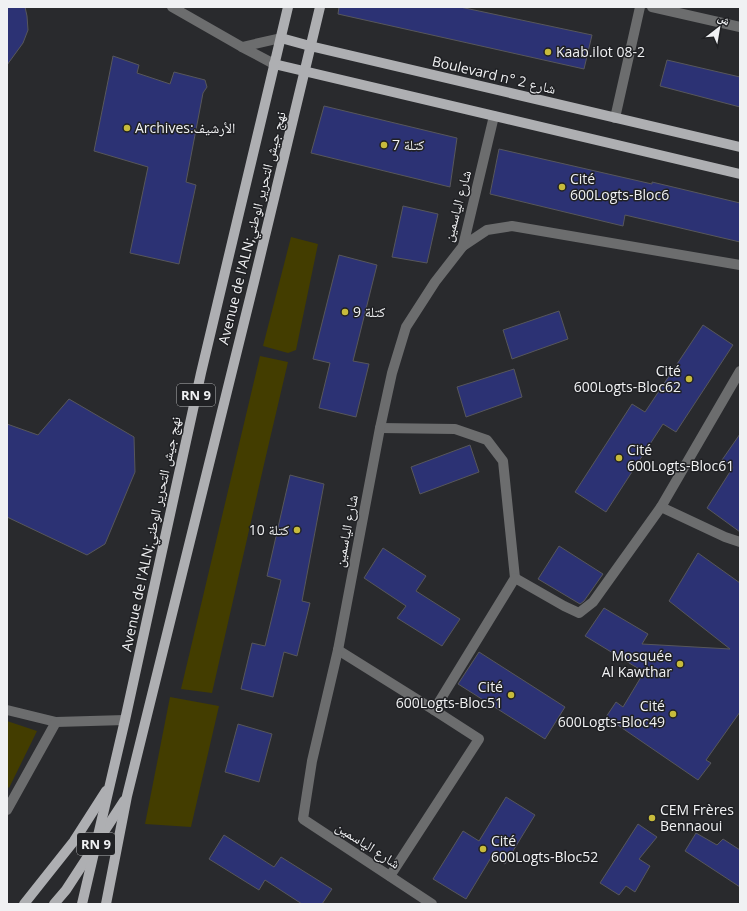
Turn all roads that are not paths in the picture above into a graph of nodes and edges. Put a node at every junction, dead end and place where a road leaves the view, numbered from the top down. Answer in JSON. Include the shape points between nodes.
{"nodes":[{"id":1,"x":172,"y":7,"type":"edge"},
{"id":2,"x":288,"y":7,"type":"edge"},
{"id":3,"x":320,"y":7,"type":"edge"},
{"id":4,"x":640,"y":7,"type":"edge"},
{"id":5,"x":652,"y":7,"type":"edge"},
{"id":6,"x":740,"y":27,"type":"edge"},
{"id":7,"x":280,"y":38,"type":"junction"},
{"id":8,"x":310,"y":46,"type":"junction"},
{"id":9,"x":242,"y":47,"type":"junction"},
{"id":10,"x":274,"y":64,"type":"junction"},
{"id":11,"x":304,"y":71,"type":"junction"},
{"id":12,"x":494,"y":116,"type":"junction"},
{"id":13,"x":615,"y":118,"type":"junction"},
{"id":14,"x":740,"y":147,"type":"edge"},
{"id":15,"x":740,"y":174,"type":"edge"},
{"id":16,"x":463,"y":246,"type":"junction"},
{"id":17,"x":740,"y":265,"type":"edge"},
{"id":18,"x":740,"y":371,"type":"edge"},
{"id":19,"x":380,"y":428,"type":"junction"},
{"id":20,"x":661,"y":507,"type":"junction"},
{"id":21,"x":740,"y":542,"type":"edge"},
{"id":22,"x":515,"y":578,"type":"junction"},
{"id":23,"x":338,"y":650,"type":"junction"},
{"id":24,"x":7,"y":710,"type":"edge"},
{"id":25,"x":434,"y":710,"type":"junction"},
{"id":26,"x":124,"y":720,"type":"junction"},
{"id":27,"x":56,"y":722,"type":"junction"},
{"id":28,"x":110,"y":784,"type":"junction"},
{"id":29,"x":127,"y":796,"type":"junction"},
{"id":30,"x":7,"y":810,"type":"edge"},
{"id":31,"x":97,"y":841,"type":"junction"},
{"id":32,"x":390,"y":876,"type":"junction"},
{"id":33,"x":24,"y":904,"type":"edge"},
{"id":34,"x":54,"y":904,"type":"edge"},
{"id":35,"x":82,"y":904,"type":"edge"},
{"id":36,"x":106,"y":904,"type":"edge"},
{"id":37,"x":432,"y":904,"type":"edge"}],
"edges":[{"from":1,"to":9,"type":"street"},
{"from":2,"to":7,"type":"main road","name":"Avenue de l'ALN;نهج جيش التحرير الوطني","number":"RN 9"},
{"from":3,"to":8,"type":"main road","name":"Avenue de l'ALN;نهج جيش التحرير الوطني"},
{"from":4,"to":13,"type":"street"},
{"from":5,"to":6,"type":"street"},
{"from":7,"to":8,"type":"main road","name":"Boulevard n° شارع 2"},
{"from":7,"to":9,"type":"street","name":"Boulevard n° شارع 2"},
{"from":7,"to":10,"type":"main road","name":"Avenue de l'ALN;نهج جيش التحرير الوطني","number":"RN 9"},
{"from":8,"to":11,"type":"main road","name":"Avenue de l'ALN;نهج جيش التحرير الوطني"},
{"from":8,"to":13,"type":"main road","name":"Boulevard n° شارع 2"},
{"from":9,"to":10,"type":"street"},
{"from":10,"to":11,"type":"main road"},
{"from":10,"to":26,"type":"main road","name":"Avenue de l'ALN;نهج جيش التحرير الوطني","number":"RN 9","via":[[201,373]]},
{"from":11,"to":12,"type":"main road"},
{"from":11,"to":29,"type":"main road","name":"Avenue de l'ALN;نهج جيش التحرير الوطني","number":"RN 9"},
{"from":12,"to":15,"type":"main road"},
{"from":12,"to":16,"type":"street","name":"شارع الياسمين"},
{"from":13,"to":14,"type":"main road","name":"Boulevard n° شارع 2"},
{"from":16,"to":17,"type":"street","via":[[487,230],[512,226]]},
{"from":16,"to":19,"type":"street","name":"شارع الياسمين","via":[[434,282],[406,327],[392,373]]},
{"from":18,"to":20,"type":"street"},
{"from":19,"to":22,"type":"street","via":[[455,429],[487,440],[503,461]]},
{"from":19,"to":23,"type":"street","name":"شارع الياسمين"},
{"from":20,"to":21,"type":"street"},
{"from":20,"to":22,"type":"street","via":[[593,602],[579,613]]},
{"from":22,"to":25,"type":"street"},
{"from":23,"to":25,"type":"street"},
{"from":23,"to":32,"type":"street","name":"شارع الياسمين","via":[[312,761],[303,819]]},
{"from":24,"to":27,"type":"street"},
{"from":25,"to":32,"type":"street","via":[[479,738]]},
{"from":26,"to":27,"type":"street"},
{"from":26,"to":28,"type":"main road","name":"Avenue de l'ALN;نهج جيش التحرير الوطني","number":"RN 9"},
{"from":27,"to":30,"type":"street"},
{"from":28,"to":31,"type":"main road","name":"Avenue de l'ALN;نهج جيش التحرير الوطني","number":"RN 9"},
{"from":28,"to":33,"type":"main road","via":[[74,842]]},
{"from":29,"to":31,"type":"main road"},
{"from":29,"to":36,"type":"main road","name":"Avenue de l'ALN;نهج جيش التحرير الوطني","number":"RN 9"},
{"from":31,"to":34,"type":"main road","via":[[66,890]]},
{"from":31,"to":35,"type":"main road","name":"Avenue de l'ALN;نهج جيش التحرير الوطني","number":"RN 9"},
{"from":32,"to":37,"type":"street","name":"شارع الياسمين"}]}
